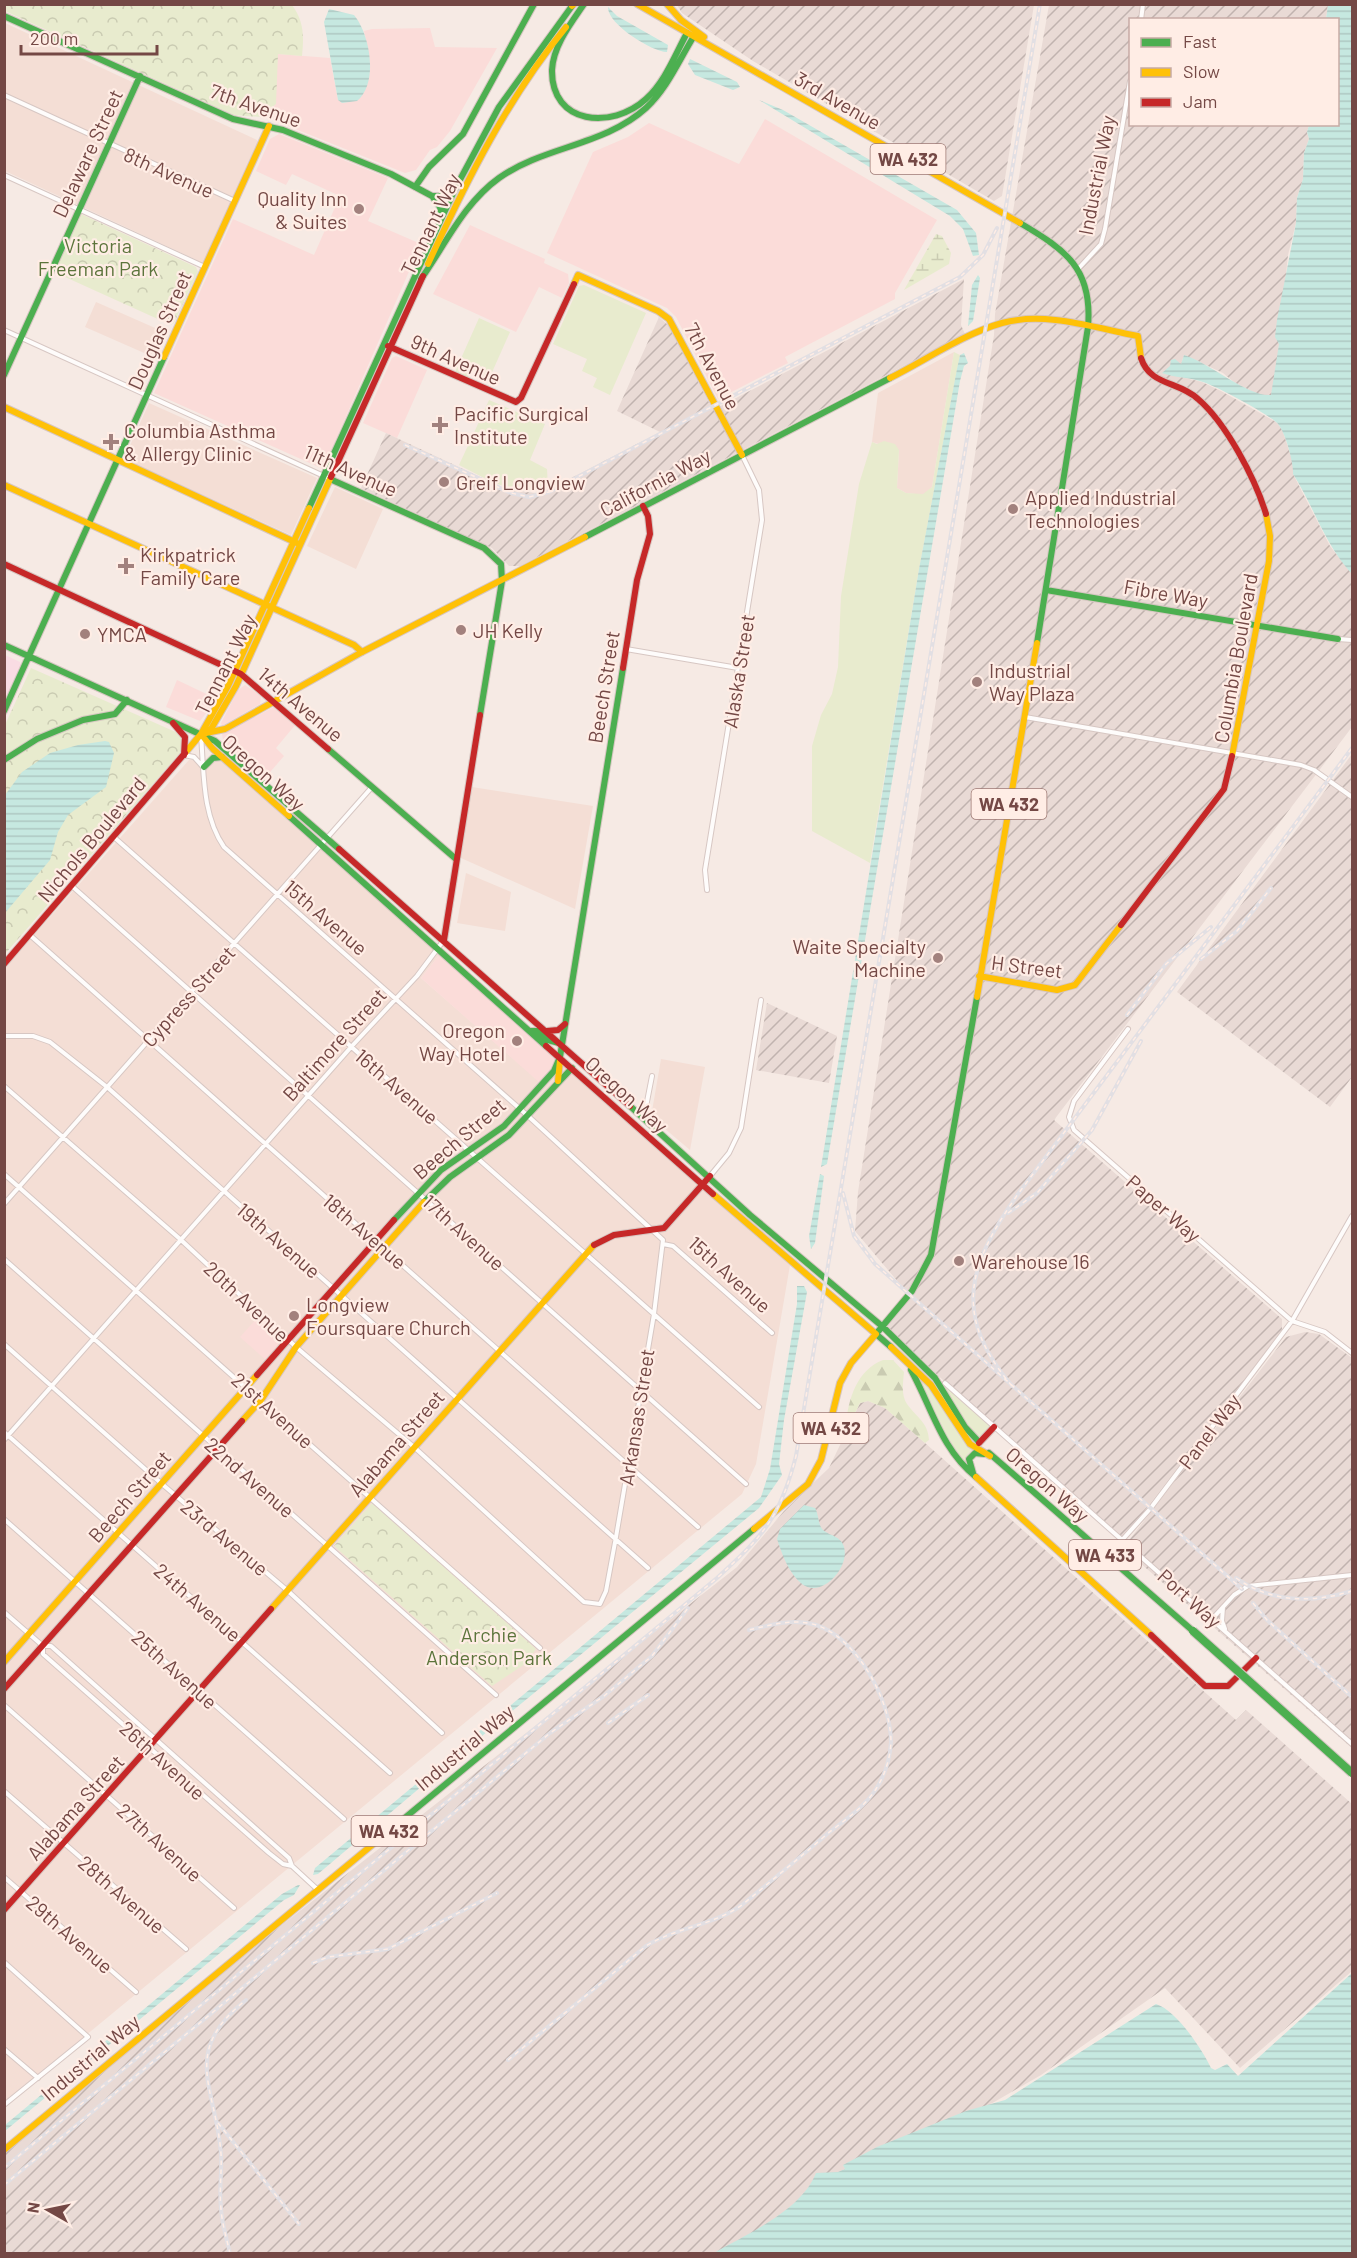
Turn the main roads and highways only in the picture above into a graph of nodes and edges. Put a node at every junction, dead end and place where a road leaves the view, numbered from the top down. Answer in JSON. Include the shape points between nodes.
{"nodes":[{"id":1,"x":534,"y":4,"type":"edge"},
{"id":2,"x":637,"y":4,"type":"edge"},
{"id":3,"x":667,"y":4,"type":"edge"},
{"id":4,"x":584,"y":5,"type":"edge"},
{"id":5,"x":575,"y":8,"type":"edge"},
{"id":6,"x":4,"y":16,"type":"edge"},
{"id":7,"x":691,"y":34,"type":"junction"},
{"id":8,"x":732,"y":57,"type":"junction"},
{"id":9,"x":140,"y":76,"type":"junction"},
{"id":10,"x":269,"y":126,"type":"junction"},
{"id":11,"x":416,"y":187,"type":"junction"},
{"id":12,"x":455,"y":189,"type":"junction"},
{"id":13,"x":432,"y":196,"type":"junction"},
{"id":14,"x":441,"y":216,"type":"junction"},
{"id":15,"x":421,"y":279,"type":"junction"},
{"id":16,"x":1088,"y":327,"type":"junction"},
{"id":17,"x":1138,"y":336,"type":"joint"},
{"id":18,"x":387,"y":345,"type":"junction"},
{"id":19,"x":4,"y":375,"type":"edge"},
{"id":20,"x":516,"y":402,"type":"joint"},
{"id":21,"x":4,"y":407,"type":"edge"},
{"id":22,"x":742,"y":455,"type":"junction"},
{"id":23,"x":118,"y":460,"type":"junction"},
{"id":24,"x":326,"y":477,"type":"junction"},
{"id":25,"x":4,"y":485,"type":"edge"},
{"id":26,"x":643,"y":506,"type":"junction"},
{"id":27,"x":90,"y":524,"type":"junction"},
{"id":28,"x":297,"y":542,"type":"junction"},
{"id":29,"x":4,"y":564,"type":"edge"},
{"id":30,"x":502,"y":581,"type":"junction"},
{"id":31,"x":60,"y":589,"type":"junction"},
{"id":32,"x":1046,"y":590,"type":"junction"},
{"id":33,"x":268,"y":605,"type":"junction"},
{"id":34,"x":1257,"y":625,"type":"junction"},
{"id":35,"x":1338,"y":639,"type":"road end"},
{"id":36,"x":4,"y":645,"type":"edge"},
{"id":37,"x":362,"y":652,"type":"junction"},
{"id":38,"x":29,"y":657,"type":"junction"},
{"id":39,"x":238,"y":673,"type":"junction"},
{"id":40,"x":128,"y":700,"type":"junction"},
{"id":41,"x":276,"y":702,"type":"junction"},
{"id":42,"x":4,"y":711,"type":"edge"},
{"id":43,"x":171,"y":720,"type":"junction"},
{"id":44,"x":201,"y":734,"type":"junction"},
{"id":45,"x":184,"y":755,"type":"junction"},
{"id":46,"x":222,"y":757,"type":"junction"},
{"id":47,"x":4,"y":760,"type":"edge"},
{"id":48,"x":204,"y":767,"type":"road end"},
{"id":49,"x":456,"y":859,"type":"junction"},
{"id":50,"x":444,"y":940,"type":"junction"},
{"id":51,"x":4,"y":964,"type":"edge"},
{"id":52,"x":979,"y":976,"type":"junction"},
{"id":53,"x":1072,"y":987,"type":"joint"},
{"id":54,"x":565,"y":1024,"type":"junction"},
{"id":55,"x":547,"y":1030,"type":"junction"},
{"id":56,"x":531,"y":1031,"type":"junction"},
{"id":57,"x":562,"y":1043,"type":"junction"},
{"id":58,"x":560,"y":1057,"type":"junction"},
{"id":59,"x":572,"y":1068,"type":"junction"},
{"id":60,"x":557,"y":1085,"type":"junction"},
{"id":61,"x":710,"y":1176,"type":"junction"},
{"id":62,"x":702,"y":1184,"type":"junction"},
{"id":63,"x":883,"y":1327,"type":"junction"},
{"id":64,"x":876,"y":1334,"type":"junction"},
{"id":65,"x":905,"y":1361,"type":"junction"},
{"id":66,"x":994,"y":1426,"type":"road end"},
{"id":67,"x":980,"y":1443,"type":"junction"},
{"id":68,"x":987,"y":1455,"type":"junction"},
{"id":69,"x":976,"y":1477,"type":"junction"},
{"id":70,"x":1256,"y":1658,"type":"road end"},
{"id":71,"x":4,"y":1662,"type":"edge"},
{"id":72,"x":4,"y":1689,"type":"edge"},
{"id":73,"x":1353,"y":1773,"type":"edge"},
{"id":74,"x":4,"y":1910,"type":"edge"},
{"id":75,"x":4,"y":2150,"type":"edge"}],
"edges":[{"from":1,"to":11,"type":"main road","via":[[463,134],[429,167]]},
{"from":2,"to":7,"type":"main road","name":"3rd Avenue","number":"WA 432"},
{"from":3,"to":8,"type":"main road","via":[[681,20]]},
{"from":4,"to":5,"type":"main road","name":"Tennant Way"},
{"from":5,"to":7,"type":"main road","via":[[556,52],[553,81],[557,96],[566,107],[593,120],[625,114],[645,100]]},
{"from":5,"to":12,"type":"main road","name":"Tennant Way","via":[[499,107]]},
{"from":5,"to":15,"type":"main road","name":"Tennant Way","via":[[509,106]]},
{"from":6,"to":9,"type":"main road","name":"7th Avenue"},
{"from":7,"to":8,"type":"main road","name":"3rd Avenue","number":"WA 432"},
{"from":7,"to":15,"type":"main road","via":[[660,92],[641,114],[612,132],[526,161],[483,190]]},
{"from":8,"to":16,"type":"main road","name":"3rd Avenue","number":"WA 432","via":[[1067,252],[1088,287]]},
{"from":9,"to":10,"type":"main road","name":"7th Avenue","via":[[233,119]]},
{"from":9,"to":19,"type":"main road","name":"Delaware Street"},
{"from":10,"to":11,"type":"main road","name":"7th Avenue"},
{"from":10,"to":23,"type":"main road","name":"Douglas Street"},
{"from":11,"to":13,"type":"main road","name":"7th Avenue"},
{"from":12,"to":13,"type":"main road"},
{"from":12,"to":14,"type":"main road","name":"Tennant Way"},
{"from":13,"to":14,"type":"main road"},
{"from":14,"to":18,"type":"main road","name":"Tennant Way"},
{"from":15,"to":18,"type":"main road","name":"Tennant Way"},
{"from":16,"to":17,"type":"main road","name":"California Way"},
{"from":16,"to":22,"type":"main road","name":"California Way","via":[[1029,318],[1003,321]]},
{"from":16,"to":32,"type":"main road","number":"WA 432"},
{"from":17,"to":34,"type":"main road","name":"Columbia Boulevard","via":[[1143,368],[1152,379],[1198,398],[1226,436],[1262,503],[1270,537]]},
{"from":18,"to":20,"type":"main road","name":"9th Avenue"},
{"from":18,"to":24,"type":"main road","name":"Tennant Way"},
{"from":20,"to":22,"type":"main road","name":"7th Avenue","via":[[578,275],[658,311],[669,320]]},
{"from":21,"to":23,"type":"main road"},
{"from":22,"to":26,"type":"main road","name":"California Way"},
{"from":23,"to":27,"type":"main road","name":"Douglas Street"},
{"from":23,"to":28,"type":"main road"},
{"from":24,"to":28,"type":"main road","name":"Tennant Way"},
{"from":24,"to":30,"type":"main road","name":"11th Avenue","via":[[484,548],[501,564]]},
{"from":25,"to":27,"type":"main road"},
{"from":26,"to":30,"type":"main road","name":"California Way"},
{"from":26,"to":54,"type":"main road","name":"Beech Street","via":[[651,533],[637,580]]},
{"from":27,"to":31,"type":"main road","name":"Douglas Street"},
{"from":27,"to":33,"type":"main road"},
{"from":28,"to":33,"type":"main road","name":"Tennant Way"},
{"from":29,"to":31,"type":"main road","name":"14th Avenue"},
{"from":30,"to":37,"type":"main road","name":"California Way"},
{"from":30,"to":49,"type":"main road","name":"Baltimore Street"},
{"from":31,"to":38,"type":"main road","name":"Douglas Street"},
{"from":31,"to":39,"type":"main road","name":"14th Avenue"},
{"from":32,"to":34,"type":"main road","name":"Fibre Way"},
{"from":32,"to":52,"type":"main road","number":"WA 432"},
{"from":33,"to":37,"type":"main road"},
{"from":33,"to":39,"type":"main road","name":"Tennant Way"},
{"from":34,"to":35,"type":"main road","name":"Fibre Way"},
{"from":34,"to":53,"type":"main road","name":"Columbia Boulevard","via":[[1234,755],[1224,789],[1082,979]]},
{"from":36,"to":38,"type":"main road"},
{"from":37,"to":41,"type":"main road","name":"California Way"},
{"from":38,"to":40,"type":"main road"},
{"from":38,"to":42,"type":"main road","name":"Douglas Street"},
{"from":39,"to":41,"type":"main road","name":"14th Avenue"},
{"from":39,"to":44,"type":"main road","name":"Tennant Way","via":[[222,712],[211,729]]},
{"from":40,"to":43,"type":"main road"},
{"from":40,"to":47,"type":"main road","via":[[115,714],[83,720],[37,739]]},
{"from":41,"to":44,"type":"main road","name":"California Way","via":[[225,729]]},
{"from":41,"to":49,"type":"main road","name":"14th Avenue"},
{"from":43,"to":44,"type":"main road"},
{"from":43,"to":45,"type":"main road","via":[[185,737]]},
{"from":44,"to":45,"type":"main road","name":"Nichols Boulevard"},
{"from":44,"to":46,"type":"main road","name":"Oregon Way"},
{"from":44,"to":50,"type":"main road","name":"Oregon Way","via":[[215,741]]},
{"from":45,"to":51,"type":"main road","name":"Nichols Boulevard"},
{"from":46,"to":48,"type":"main road","via":[[213,758]]},
{"from":46,"to":56,"type":"main road","name":"Oregon Way"},
{"from":49,"to":50,"type":"main road","name":"Baltimore Street"},
{"from":50,"to":55,"type":"main road","name":"Oregon Way"},
{"from":52,"to":53,"type":"main road","name":"H Street","via":[[1057,990]]},
{"from":52,"to":63,"type":"main road","number":"WA 432","via":[[932,1255],[916,1287]]},
{"from":54,"to":55,"type":"main road","via":[[558,1030]]},
{"from":54,"to":57,"type":"main road","name":"Beech Street"},
{"from":55,"to":57,"type":"main road","name":"Oregon Way"},
{"from":56,"to":57,"type":"main road"},
{"from":56,"to":58,"type":"main road","name":"Oregon Way"},
{"from":57,"to":58,"type":"main road","name":"Beech Street"},
{"from":57,"to":61,"type":"main road","name":"Oregon Way"},
{"from":58,"to":59,"type":"main road","name":"Oregon Way"},
{"from":58,"to":60,"type":"main road"},
{"from":58,"to":71,"type":"main road","name":"Beech Street","via":[[554,1071],[504,1126],[441,1170],[419,1192]]},
{"from":59,"to":60,"type":"main road","name":"Beech Street"},
{"from":59,"to":62,"type":"main road","name":"Oregon Way"},
{"from":60,"to":72,"type":"main road","name":"Beech Street","via":[[509,1135],[450,1177],[427,1199],[296,1347],[261,1400]]},
{"from":61,"to":62,"type":"main road"},
{"from":61,"to":63,"type":"main road","name":"Oregon Way"},
{"from":62,"to":64,"type":"main road","name":"Oregon Way"},
{"from":62,"to":74,"type":"main road","name":"Alabama Street","via":[[670,1222],[656,1231],[624,1231],[594,1245]]},
{"from":63,"to":64,"type":"main road","name":"Industrial Way","number":"WA 432"},
{"from":63,"to":67,"type":"main road","name":"Oregon Way","number":"WA 433","via":[[935,1378],[965,1427]]},
{"from":64,"to":65,"type":"main road","name":"Oregon Way","number":"WA 433"},
{"from":64,"to":75,"type":"main road","name":"Industrial Way","number":"WA 432","via":[[840,1384],[823,1459],[808,1484]]},
{"from":65,"to":68,"type":"main road","name":"Oregon Way","number":"WA 433","via":[[933,1388],[952,1422]]},
{"from":65,"to":69,"type":"main road","via":[[924,1392],[947,1449]]},
{"from":66,"to":67,"type":"main road"},
{"from":67,"to":68,"type":"main road","name":"Oregon Way","number":"WA 433"},
{"from":68,"to":69,"type":"main road","via":[[975,1453],[969,1459]]},
{"from":68,"to":73,"type":"main road","name":"Oregon Way","number":"WA 433","bridge":true},
{"from":69,"to":70,"type":"main road","via":[[1135,1618],[1205,1686],[1228,1686]]}]}
